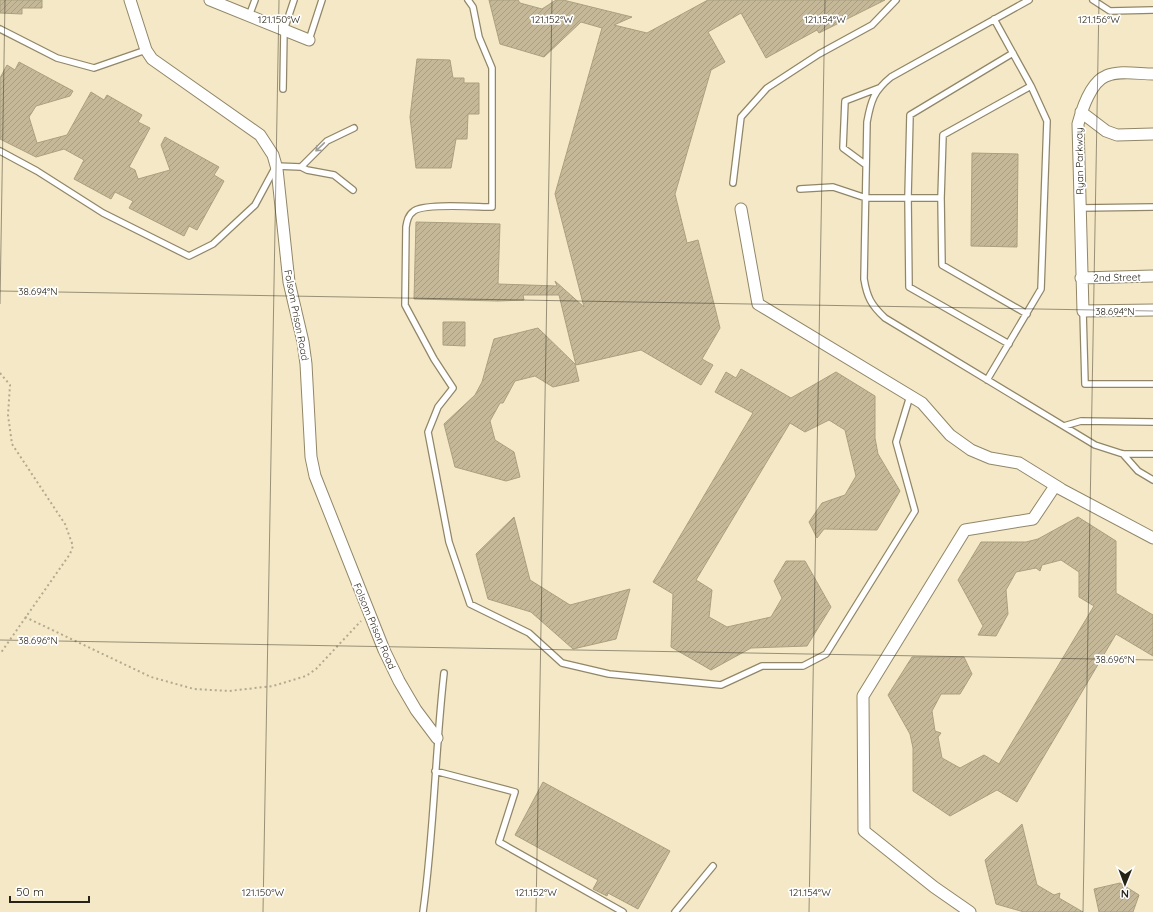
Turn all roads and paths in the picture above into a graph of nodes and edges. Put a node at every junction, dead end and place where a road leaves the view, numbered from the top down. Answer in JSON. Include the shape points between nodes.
{"nodes":[{"id":1,"x":130,"y":0,"type":"edge"},
{"id":2,"x":210,"y":0,"type":"edge"},
{"id":3,"x":255,"y":0,"type":"edge"},
{"id":4,"x":294,"y":0,"type":"edge"},
{"id":5,"x":322,"y":0,"type":"edge"},
{"id":6,"x":468,"y":0,"type":"edge"},
{"id":7,"x":896,"y":0,"type":"edge"},
{"id":8,"x":1029,"y":0,"type":"edge"},
{"id":9,"x":1093,"y":0,"type":"edge"},
{"id":10,"x":1153,"y":10,"type":"edge"},
{"id":11,"x":249,"y":16,"type":"junction"},
{"id":12,"x":994,"y":19,"type":"junction"},
{"id":13,"x":0,"y":29,"type":"edge"},
{"id":14,"x":284,"y":30,"type":"junction"},
{"id":15,"x":309,"y":40,"type":"joint"},
{"id":16,"x":146,"y":50,"type":"junction"},
{"id":17,"x":1013,"y":53,"type":"junction"},
{"id":18,"x":1153,"y":74,"type":"edge"},
{"id":19,"x":1031,"y":86,"type":"junction"},
{"id":20,"x":879,"y":88,"type":"junction"},
{"id":21,"x":283,"y":89,"type":"dead end"},
{"id":22,"x":1081,"y":112,"type":"junction"},
{"id":23,"x":354,"y":128,"type":"dead end"},
{"id":24,"x":1153,"y":134,"type":"edge"},
{"id":25,"x":0,"y":151,"type":"edge"},
{"id":26,"x":866,"y":165,"type":"junction"},
{"id":27,"x":276,"y":166,"type":"junction"},
{"id":28,"x":301,"y":167,"type":"junction"},
{"id":29,"x":733,"y":183,"type":"dead end"},
{"id":30,"x":800,"y":189,"type":"dead end"},
{"id":31,"x":353,"y":190,"type":"dead end"},
{"id":32,"x":908,"y":197,"type":"junction"},
{"id":33,"x":866,"y":198,"type":"junction"},
{"id":34,"x":941,"y":198,"type":"junction"},
{"id":35,"x":1153,"y":207,"type":"edge"},
{"id":36,"x":1080,"y":208,"type":"junction"},
{"id":37,"x":741,"y":209,"type":"dead end"},
{"id":38,"x":1153,"y":276,"type":"edge"},
{"id":39,"x":1081,"y":278,"type":"junction"},
{"id":40,"x":1153,"y":310,"type":"edge"},
{"id":41,"x":1083,"y":311,"type":"junction"},
{"id":42,"x":1027,"y":314,"type":"junction"},
{"id":43,"x":1009,"y":344,"type":"junction"},
{"id":44,"x":0,"y":373,"type":"edge"},
{"id":45,"x":988,"y":380,"type":"junction"},
{"id":46,"x":1153,"y":384,"type":"edge"},
{"id":47,"x":910,"y":396,"type":"junction"},
{"id":48,"x":1153,"y":422,"type":"edge"},
{"id":49,"x":1064,"y":426,"type":"junction"},
{"id":50,"x":1123,"y":454,"type":"junction"},
{"id":51,"x":1153,"y":454,"type":"edge"},
{"id":52,"x":1153,"y":480,"type":"edge"},
{"id":53,"x":1062,"y":490,"type":"junction"},
{"id":54,"x":1153,"y":538,"type":"edge"},
{"id":55,"x":368,"y":612,"type":"junction"},
{"id":56,"x":25,"y":617,"type":"junction"},
{"id":57,"x":0,"y":654,"type":"edge"},
{"id":58,"x":444,"y":673,"type":"dead end"},
{"id":59,"x":437,"y":738,"type":"junction"},
{"id":60,"x":435,"y":771,"type":"junction"},
{"id":61,"x":713,"y":866,"type":"dead end"},
{"id":62,"x":423,"y":912,"type":"edge"},
{"id":63,"x":623,"y":912,"type":"edge"},
{"id":64,"x":675,"y":912,"type":"edge"},
{"id":65,"x":970,"y":912,"type":"edge"}],
"edges":[{"from":1,"to":16,"type":"street","name":"Folsom Prison Road"},
{"from":2,"to":11,"type":"street"},
{"from":3,"to":11,"type":"lane"},
{"from":4,"to":14,"type":"lane"},
{"from":5,"to":15,"type":"lane"},
{"from":6,"to":47,"type":"lane","via":[[473,7],[479,37],[492,68],[492,207],[425,207],[413,211],[406,227],[404,298],[407,311],[453,388],[438,407],[428,432],[449,542],[470,604],[529,633],[562,663],[610,674],[722,685],[762,666],[803,666],[826,654],[916,511],[896,442]]},
{"from":7,"to":29,"type":"lane","via":[[872,25],[819,54],[761,94],[741,117]]},
{"from":8,"to":12,"type":"lane"},
{"from":9,"to":10,"type":"lane","via":[[1110,12]]},
{"from":11,"to":14,"type":"street"},
{"from":12,"to":17,"type":"lane"},
{"from":12,"to":20,"type":"lane","via":[[891,77]]},
{"from":13,"to":16,"type":"lane","via":[[58,58],[94,68]]},
{"from":14,"to":15,"type":"street"},
{"from":14,"to":21,"type":"lane"},
{"from":16,"to":27,"type":"street","name":"Folsom Prison Road","via":[[152,59],[260,135],[273,155]]},
{"from":17,"to":19,"type":"lane"},
{"from":17,"to":32,"type":"lane","via":[[910,115]]},
{"from":18,"to":22,"type":"street","name":"Ryan Parkway","via":[[1118,73],[1105,76],[1095,85]]},
{"from":19,"to":34,"type":"lane","via":[[943,135]]},
{"from":19,"to":42,"type":"lane","via":[[1046,122],[1041,289]]},
{"from":20,"to":26,"type":"lane","via":[[870,104]]},
{"from":20,"to":26,"type":"lane","via":[[845,101],[843,148]]},
{"from":22,"to":24,"type":"street","via":[[1106,131],[1117,135]]},
{"from":22,"to":36,"type":"street","name":"Ryan Parkway","via":[[1078,124]]},
{"from":23,"to":28,"type":"lane","one_way":true,"via":[[326,141]]},
{"from":25,"to":27,"type":"lane","via":[[103,213],[189,256],[213,244],[255,205]]},
{"from":26,"to":33,"type":"lane"},
{"from":27,"to":28,"type":"lane"},
{"from":27,"to":55,"type":"street","name":"Folsom Prison Road","via":[[289,282],[305,357],[313,470]]},
{"from":28,"to":31,"type":"lane","via":[[334,175]]},
{"from":30,"to":33,"type":"lane","via":[[832,187]]},
{"from":32,"to":33,"type":"lane"},
{"from":32,"to":34,"type":"lane"},
{"from":32,"to":43,"type":"lane","via":[[909,287]]},
{"from":33,"to":45,"type":"lane","via":[[864,279],[866,293],[873,306],[885,318]]},
{"from":34,"to":42,"type":"lane","via":[[942,265]]},
{"from":35,"to":36,"type":"lane"},
{"from":36,"to":39,"type":"street","name":"Ryan Parkway"},
{"from":37,"to":47,"type":"street","via":[[758,304]]},
{"from":38,"to":39,"type":"street","name":"2nd Street"},
{"from":39,"to":41,"type":"street","name":"Ryan Parkway"},
{"from":40,"to":41,"type":"street"},
{"from":41,"to":46,"type":"lane","via":[[1085,384]]},
{"from":42,"to":43,"type":"lane"},
{"from":43,"to":45,"type":"lane"},
{"from":44,"to":56,"type":"path","via":[[10,385],[8,415],[12,444],[66,524],[73,546]]},
{"from":45,"to":49,"type":"lane"},
{"from":47,"to":53,"type":"street","via":[[922,403],[950,435],[971,450],[990,458],[1018,463]]},
{"from":48,"to":49,"type":"lane","via":[[1082,421]]},
{"from":49,"to":50,"type":"lane","via":[[1095,445]]},
{"from":50,"to":51,"type":"lane"},
{"from":50,"to":52,"type":"lane","via":[[1138,471]]},
{"from":53,"to":54,"type":"street"},
{"from":53,"to":65,"type":"street","via":[[1055,486],[1033,519],[965,530],[863,696],[864,832]]},
{"from":55,"to":56,"type":"path","via":[[316,669],[306,676],[273,686],[229,691],[194,689],[151,677]]},
{"from":55,"to":59,"type":"street","name":"Folsom Prison Road","via":[[399,681]]},
{"from":56,"to":57,"type":"path"},
{"from":58,"to":59,"type":"lane"},
{"from":59,"to":60,"type":"lane"},
{"from":60,"to":62,"type":"lane","via":[[428,881]]},
{"from":60,"to":63,"type":"lane","via":[[515,792],[500,842]]},
{"from":61,"to":64,"type":"lane"}]}
